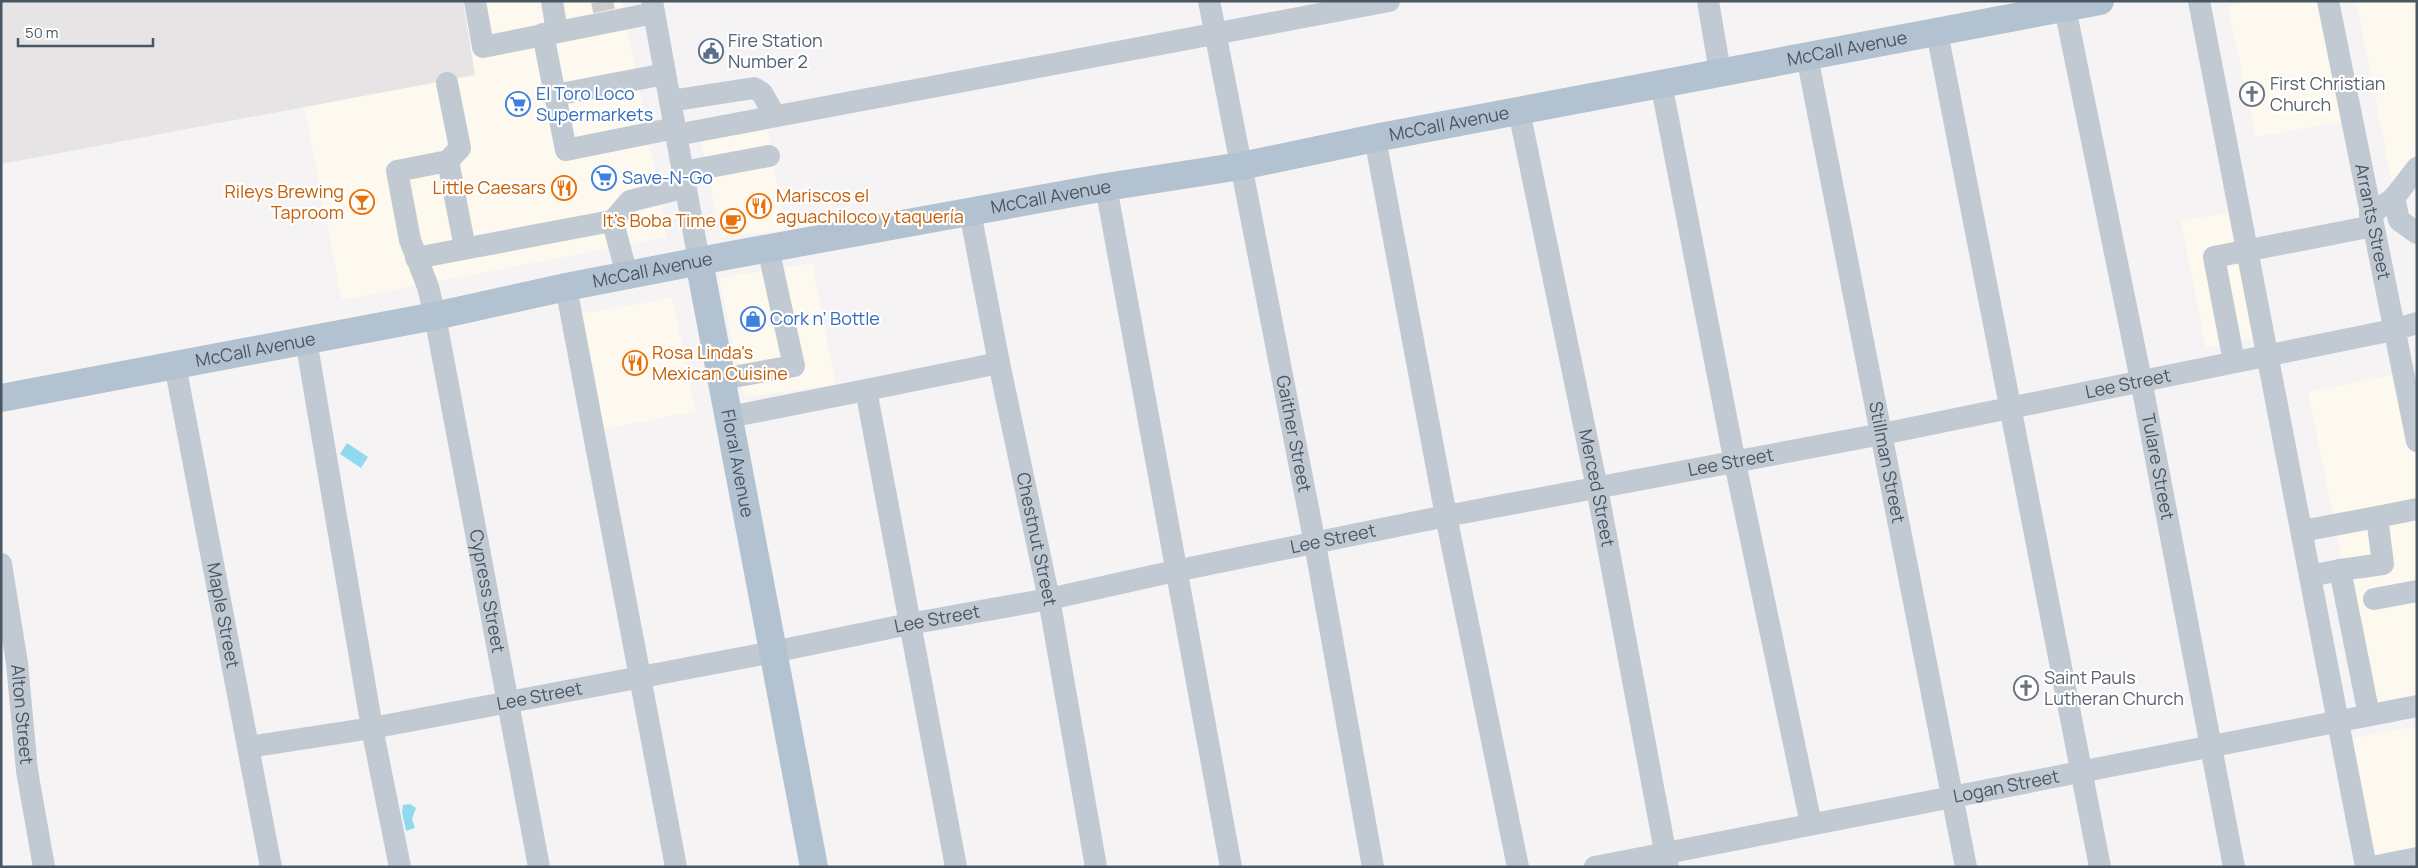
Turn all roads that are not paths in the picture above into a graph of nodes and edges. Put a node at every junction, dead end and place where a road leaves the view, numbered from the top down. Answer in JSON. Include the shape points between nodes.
{"nodes":[{"id":1,"x":475,"y":1,"type":"edge"},
{"id":2,"x":552,"y":1,"type":"edge"},
{"id":3,"x":1209,"y":1,"type":"edge"},
{"id":4,"x":1389,"y":1,"type":"edge"},
{"id":5,"x":1708,"y":1,"type":"edge"},
{"id":6,"x":2100,"y":1,"type":"edge"},
{"id":7,"x":2199,"y":1,"type":"edge"},
{"id":8,"x":2328,"y":1,"type":"edge"},
{"id":9,"x":653,"y":7,"type":"edge"},
{"id":10,"x":2065,"y":8,"type":"junction"},
{"id":11,"x":2021,"y":9,"type":"edge"},
{"id":12,"x":1215,"y":32,"type":"junction"},
{"id":13,"x":1937,"y":32,"type":"junction"},
{"id":14,"x":550,"y":33,"type":"junction"},
{"id":15,"x":1808,"y":56,"type":"junction"},
{"id":16,"x":1720,"y":72,"type":"junction"},
{"id":17,"x":666,"y":74,"type":"junction"},
{"id":18,"x":447,"y":83,"type":"dead end"},
{"id":19,"x":1661,"y":83,"type":"junction"},
{"id":20,"x":554,"y":95,"type":"junction"},
{"id":21,"x":670,"y":101,"type":"junction"},
{"id":22,"x":1519,"y":111,"type":"junction"},
{"id":23,"x":775,"y":116,"type":"junction"},
{"id":24,"x":676,"y":132,"type":"junction"},
{"id":25,"x":1375,"y":138,"type":"junction"},
{"id":26,"x":769,"y":156,"type":"dead end"},
{"id":27,"x":448,"y":161,"type":"junction"},
{"id":28,"x":1241,"y":166,"type":"junction"},
{"id":29,"x":2415,"y":175,"type":"edge"},
{"id":30,"x":684,"y":180,"type":"junction"},
{"id":31,"x":1106,"y":187,"type":"junction"},
{"id":32,"x":2394,"y":198,"type":"junction"},
{"id":33,"x":970,"y":212,"type":"junction"},
{"id":34,"x":2372,"y":220,"type":"junction"},
{"id":35,"x":610,"y":224,"type":"junction"},
{"id":36,"x":2417,"y":233,"type":"edge"},
{"id":37,"x":465,"y":248,"type":"junction"},
{"id":38,"x":768,"y":248,"type":"junction"},
{"id":39,"x":2248,"y":250,"type":"junction"},
{"id":40,"x":424,"y":256,"type":"junction"},
{"id":41,"x":699,"y":261,"type":"junction"},
{"id":42,"x":627,"y":275,"type":"junction"},
{"id":43,"x":566,"y":287,"type":"junction"},
{"id":44,"x":435,"y":316,"type":"junction"},
{"id":45,"x":2417,"y":323,"type":"edge"},
{"id":46,"x":2393,"y":330,"type":"junction"},
{"id":47,"x":306,"y":340,"type":"junction"},
{"id":48,"x":2268,"y":355,"type":"junction"},
{"id":49,"x":2234,"y":362,"type":"junction"},
{"id":50,"x":999,"y":363,"type":"junction"},
{"id":51,"x":175,"y":365,"type":"junction"},
{"id":52,"x":722,"y":379,"type":"junction"},
{"id":53,"x":2141,"y":380,"type":"junction"},
{"id":54,"x":866,"y":390,"type":"junction"},
{"id":55,"x":1,"y":398,"type":"edge"},
{"id":56,"x":2010,"y":407,"type":"junction"},
{"id":57,"x":729,"y":416,"type":"junction"},
{"id":58,"x":1882,"y":434,"type":"junction"},
{"id":59,"x":2417,"y":441,"type":"edge"},
{"id":60,"x":1735,"y":463,"type":"junction"},
{"id":61,"x":1596,"y":488,"type":"junction"},
{"id":62,"x":2417,"y":509,"type":"edge"},
{"id":63,"x":1446,"y":516,"type":"junction"},
{"id":64,"x":2377,"y":517,"type":"junction"},
{"id":65,"x":2302,"y":531,"type":"junction"},
{"id":66,"x":1315,"y":544,"type":"junction"},
{"id":67,"x":1,"y":564,"type":"edge"},
{"id":68,"x":2340,"y":570,"type":"junction"},
{"id":69,"x":1175,"y":571,"type":"junction"},
{"id":70,"x":2310,"y":576,"type":"junction"},
{"id":71,"x":2417,"y":591,"type":"edge"},
{"id":72,"x":1049,"y":599,"type":"junction"},
{"id":73,"x":2374,"y":599,"type":"dead end"},
{"id":74,"x":909,"y":624,"type":"junction"},
{"id":75,"x":774,"y":652,"type":"junction"},
{"id":76,"x":640,"y":676,"type":"junction"},
{"id":77,"x":508,"y":701,"type":"junction"},
{"id":78,"x":2417,"y":706,"type":"edge"},
{"id":79,"x":2368,"y":715,"type":"junction"},
{"id":80,"x":2338,"y":721,"type":"junction"},
{"id":81,"x":372,"y":728,"type":"junction"},
{"id":82,"x":249,"y":747,"type":"junction"},
{"id":83,"x":2210,"y":747,"type":"junction"},
{"id":84,"x":2082,"y":773,"type":"junction"},
{"id":85,"x":1953,"y":798,"type":"junction"},
{"id":86,"x":1811,"y":824,"type":"junction"},
{"id":87,"x":2417,"y":858,"type":"edge"},
{"id":88,"x":1666,"y":860,"type":"edge"},
{"id":89,"x":44,"y":867,"type":"edge"},
{"id":90,"x":271,"y":867,"type":"edge"},
{"id":91,"x":400,"y":867,"type":"edge"},
{"id":92,"x":539,"y":867,"type":"edge"},
{"id":93,"x":676,"y":867,"type":"edge"},
{"id":94,"x":814,"y":867,"type":"edge"},
{"id":95,"x":956,"y":867,"type":"edge"},
{"id":96,"x":1096,"y":867,"type":"edge"},
{"id":97,"x":1231,"y":867,"type":"edge"},
{"id":98,"x":1373,"y":867,"type":"edge"},
{"id":99,"x":1518,"y":867,"type":"edge"},
{"id":100,"x":1595,"y":867,"type":"edge"},
{"id":101,"x":1966,"y":867,"type":"edge"},
{"id":102,"x":2100,"y":867,"type":"edge"},
{"id":103,"x":2234,"y":867,"type":"edge"},
{"id":104,"x":2366,"y":867,"type":"edge"},
{"id":105,"x":2372,"y":867,"type":"edge"}],
"edges":[{"from":1,"to":14,"type":"street","via":[[483,47]]},
{"from":2,"to":14,"type":"street"},
{"from":3,"to":12,"type":"street","name":"Gaither Street"},
{"from":4,"to":12,"type":"street"},
{"from":5,"to":16,"type":"street"},
{"from":6,"to":10,"type":"main road","name":"McCall Avenue"},
{"from":7,"to":39,"type":"street"},
{"from":8,"to":34,"type":"street","name":"Arrants Street"},
{"from":9,"to":14,"type":"street"},
{"from":9,"to":17,"type":"street","name":"Floral Avenue"},
{"from":10,"to":11,"type":"main road","name":"McCall Avenue"},
{"from":10,"to":53,"type":"street","name":"Tulare Street"},
{"from":11,"to":13,"type":"main road","name":"McCall Avenue"},
{"from":12,"to":23,"type":"street"},
{"from":12,"to":28,"type":"street","name":"Gaither Street"},
{"from":13,"to":15,"type":"main road","name":"McCall Avenue"},
{"from":13,"to":56,"type":"street"},
{"from":14,"to":20,"type":"street"},
{"from":15,"to":16,"type":"main road","name":"McCall Avenue"},
{"from":15,"to":58,"type":"street","name":"Stillman Street"},
{"from":16,"to":19,"type":"main road","name":"McCall Avenue"},
{"from":17,"to":20,"type":"street"},
{"from":17,"to":21,"type":"street","name":"Floral Avenue"},
{"from":18,"to":27,"type":"street","via":[[460,148]]},
{"from":19,"to":22,"type":"main road","name":"McCall Avenue"},
{"from":19,"to":60,"type":"street"},
{"from":20,"to":24,"type":"street","via":[[566,150]]},
{"from":21,"to":23,"type":"street","via":[[754,88],[762,93]]},
{"from":21,"to":24,"type":"street","name":"Floral Avenue"},
{"from":22,"to":25,"type":"main road","name":"McCall Avenue"},
{"from":22,"to":61,"type":"street","name":"Merced Street"},
{"from":23,"to":24,"type":"street"},
{"from":24,"to":30,"type":"street","name":"Floral Avenue"},
{"from":25,"to":28,"type":"main road","name":"McCall Avenue"},
{"from":25,"to":63,"type":"street"},
{"from":26,"to":30,"type":"street"},
{"from":27,"to":37,"type":"street"},
{"from":27,"to":40,"type":"street","name":"Cypress Street","via":[[397,171],[410,240]]},
{"from":28,"to":31,"type":"main road","name":"McCall Avenue"},
{"from":28,"to":66,"type":"street","name":"Gaither Street"},
{"from":29,"to":32,"type":"street"},
{"from":30,"to":35,"type":"street","via":[[630,201]]},
{"from":30,"to":41,"type":"street","name":"Floral Avenue"},
{"from":31,"to":33,"type":"main road","name":"McCall Avenue"},
{"from":31,"to":69,"type":"street"},
{"from":32,"to":34,"type":"street"},
{"from":32,"to":36,"type":"street","via":[[2400,220]]},
{"from":33,"to":38,"type":"main road","name":"McCall Avenue"},
{"from":33,"to":50,"type":"street","name":"Chestnut Street"},
{"from":34,"to":39,"type":"street"},
{"from":34,"to":46,"type":"street","name":"Arrants Street"},
{"from":35,"to":37,"type":"street","via":[[606,222]]},
{"from":35,"to":42,"type":"street","via":[[614,226]]},
{"from":37,"to":40,"type":"street"},
{"from":38,"to":41,"type":"main road","name":"McCall Avenue"},
{"from":38,"to":52,"type":"street","via":[[794,366]]},
{"from":39,"to":48,"type":"street"},
{"from":39,"to":49,"type":"street","via":[[2214,257]]},
{"from":40,"to":44,"type":"street","name":"Cypress Street"},
{"from":41,"to":42,"type":"main road","name":"McCall Avenue"},
{"from":41,"to":52,"type":"main road","name":"Floral Avenue"},
{"from":42,"to":43,"type":"main road","name":"McCall Avenue"},
{"from":43,"to":44,"type":"main road","name":"McCall Avenue"},
{"from":43,"to":76,"type":"street"},
{"from":44,"to":47,"type":"main road","name":"McCall Avenue"},
{"from":44,"to":77,"type":"street","name":"Cypress Street"},
{"from":45,"to":46,"type":"street","name":"Lee Street"},
{"from":46,"to":48,"type":"street","name":"Lee Street"},
{"from":46,"to":59,"type":"street","name":"Arrants Street"},
{"from":47,"to":51,"type":"main road","name":"McCall Avenue"},
{"from":47,"to":81,"type":"street"},
{"from":48,"to":49,"type":"street","name":"Lee Street"},
{"from":48,"to":65,"type":"street"},
{"from":49,"to":53,"type":"street","name":"Lee Street"},
{"from":50,"to":54,"type":"street"},
{"from":50,"to":72,"type":"street","name":"Chestnut Street"},
{"from":51,"to":55,"type":"main road","name":"McCall Avenue"},
{"from":51,"to":82,"type":"street","name":"Maple Street"},
{"from":52,"to":57,"type":"main road","name":"Floral Avenue"},
{"from":53,"to":56,"type":"street","name":"Lee Street"},
{"from":53,"to":83,"type":"street","name":"Tulare Street"},
{"from":54,"to":57,"type":"street"},
{"from":54,"to":74,"type":"street"},
{"from":56,"to":58,"type":"street","name":"Lee Street"},
{"from":56,"to":84,"type":"street"},
{"from":57,"to":75,"type":"main road","name":"Floral Avenue"},
{"from":58,"to":60,"type":"street","name":"Lee Street"},
{"from":58,"to":85,"type":"street","name":"Stillman Street"},
{"from":60,"to":61,"type":"street","name":"Lee Street"},
{"from":60,"to":86,"type":"street"},
{"from":61,"to":63,"type":"street","name":"Lee Street"},
{"from":61,"to":88,"type":"street","name":"Merced Street"},
{"from":62,"to":64,"type":"street"},
{"from":63,"to":66,"type":"street","name":"Lee Street"},
{"from":63,"to":99,"type":"street"},
{"from":64,"to":65,"type":"street"},
{"from":64,"to":68,"type":"street","via":[[2383,564]]},
{"from":65,"to":70,"type":"street"},
{"from":66,"to":69,"type":"street","name":"Lee Street"},
{"from":66,"to":98,"type":"street","name":"Gaither Street"},
{"from":67,"to":89,"type":"street","name":"Alton Street","via":[[17,663],[27,771]]},
{"from":68,"to":70,"type":"street"},
{"from":68,"to":79,"type":"street"},
{"from":69,"to":72,"type":"street","name":"Lee Street"},
{"from":69,"to":97,"type":"street"},
{"from":70,"to":80,"type":"street"},
{"from":71,"to":73,"type":"street"},
{"from":72,"to":74,"type":"street","name":"Lee Street"},
{"from":72,"to":96,"type":"street","name":"Chestnut Street"},
{"from":74,"to":75,"type":"street","name":"Lee Street"},
{"from":74,"to":95,"type":"street"},
{"from":75,"to":76,"type":"street","name":"Lee Street"},
{"from":75,"to":94,"type":"main road","name":"Floral Avenue"},
{"from":76,"to":77,"type":"street","name":"Lee Street"},
{"from":76,"to":93,"type":"street"},
{"from":77,"to":81,"type":"street","name":"Lee Street"},
{"from":77,"to":92,"type":"street","name":"Cypress Street"},
{"from":78,"to":79,"type":"street","name":"Logan Street"},
{"from":79,"to":80,"type":"street","name":"Logan Street"},
{"from":80,"to":83,"type":"street","name":"Logan Street"},
{"from":80,"to":104,"type":"street"},
{"from":81,"to":82,"type":"street","name":"Lee Street"},
{"from":81,"to":91,"type":"street"},
{"from":82,"to":90,"type":"street","name":"Maple Street"},
{"from":83,"to":84,"type":"street","name":"Logan Street"},
{"from":83,"to":103,"type":"street","name":"Tulare Street"},
{"from":84,"to":85,"type":"street","name":"Logan Street"},
{"from":84,"to":102,"type":"street"},
{"from":85,"to":86,"type":"street","name":"Logan Street"},
{"from":85,"to":101,"type":"street","name":"Stillman Street"},
{"from":86,"to":88,"type":"street","name":"Logan Street"},
{"from":87,"to":105,"type":"street"},
{"from":88,"to":100,"type":"street","name":"Logan Street"}]}
